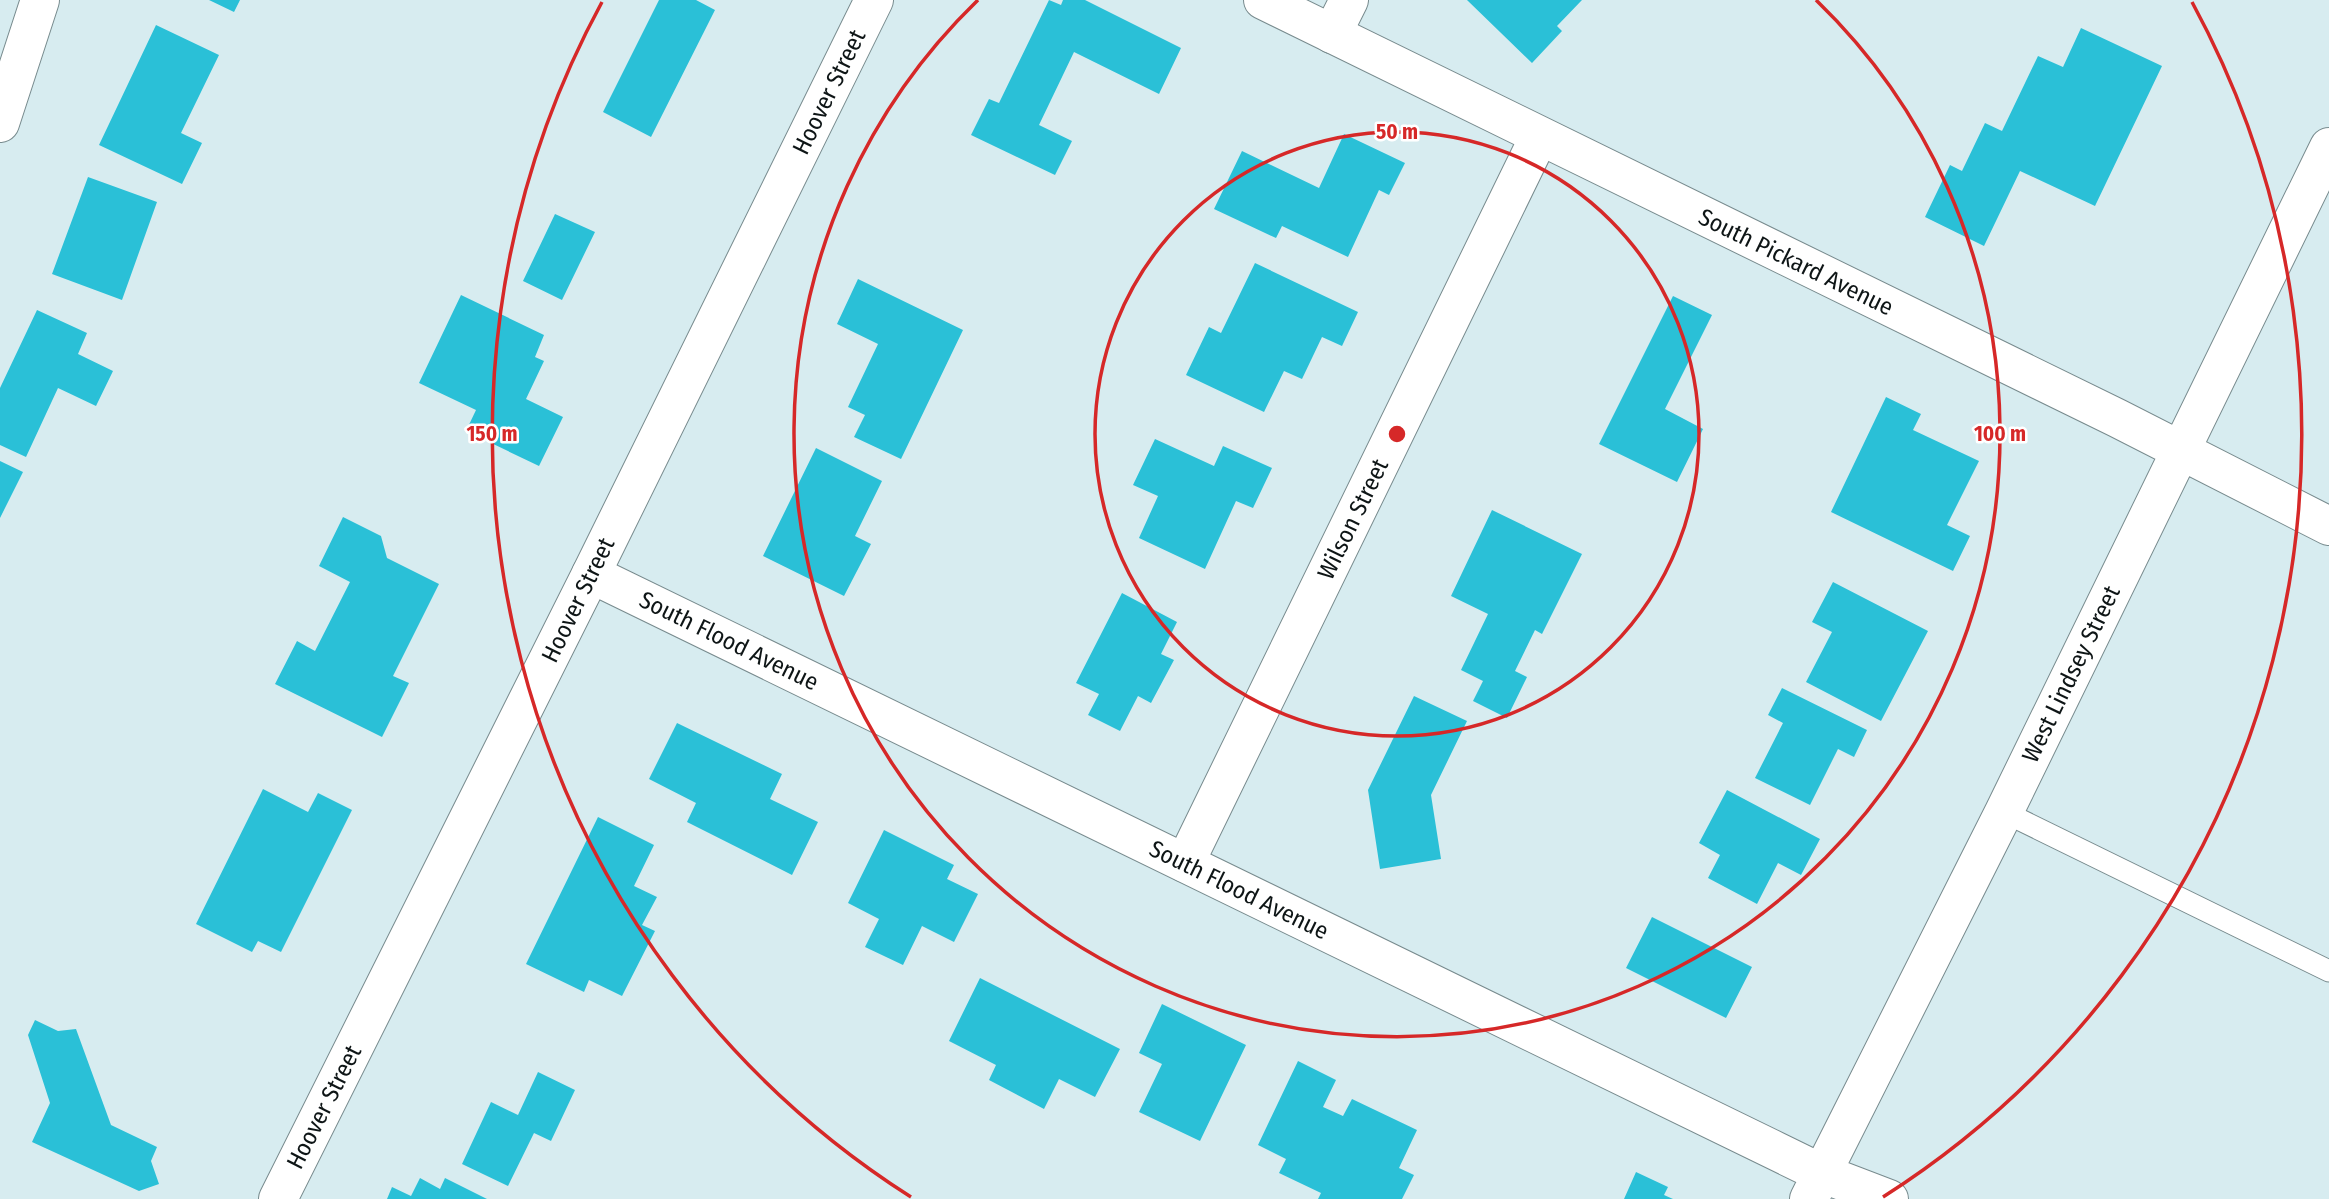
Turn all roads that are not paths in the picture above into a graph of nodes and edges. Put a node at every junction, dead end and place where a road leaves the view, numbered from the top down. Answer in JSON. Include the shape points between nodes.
{"nodes":[{"id":1,"x":40,"y":0,"type":"edge"},
{"id":2,"x":874,"y":0,"type":"edge"},
{"id":3,"x":1263,"y":0,"type":"edge"},
{"id":4,"x":1349,"y":0,"type":"edge"},
{"id":5,"x":1332,"y":34,"type":"junction"},
{"id":6,"x":6,"y":79,"type":"edge"},
{"id":7,"x":0,"y":123,"type":"edge"},
{"id":8,"x":1539,"y":136,"type":"junction"},
{"id":9,"x":2329,"y":147,"type":"edge"},
{"id":10,"x":2180,"y":451,"type":"junction"},
{"id":11,"x":2329,"y":526,"type":"edge"},
{"id":12,"x":591,"y":574,"type":"junction"},
{"id":13,"x":2004,"y":811,"type":"junction"},
{"id":14,"x":1185,"y":863,"type":"junction"},
{"id":15,"x":2329,"y":971,"type":"edge"},
{"id":16,"x":1815,"y":1186,"type":"edge"},
{"id":17,"x":278,"y":1199,"type":"edge"},
{"id":18,"x":1889,"y":1199,"type":"edge"}],
"edges":[{"from":1,"to":6,"type":"street"},
{"from":2,"to":12,"type":"street","name":"Hoover Street"},
{"from":3,"to":5,"type":"street","name":"South Pickard Avenue"},
{"from":4,"to":5,"type":"street"},
{"from":5,"to":8,"type":"street","name":"South Pickard Avenue"},
{"from":6,"to":7,"type":"street"},
{"from":8,"to":10,"type":"street","name":"South Pickard Avenue"},
{"from":8,"to":14,"type":"street","name":"Wilson Street"},
{"from":9,"to":10,"type":"street","name":"West Lindsey Street"},
{"from":10,"to":11,"type":"street","name":"South Pickard Avenue"},
{"from":10,"to":13,"type":"street","name":"West Lindsey Street"},
{"from":12,"to":14,"type":"street","name":"South Flood Avenue"},
{"from":12,"to":17,"type":"street","name":"Hoover Street"},
{"from":13,"to":15,"type":"lane"},
{"from":13,"to":16,"type":"street","name":"West Lindsey Street"},
{"from":14,"to":16,"type":"street","name":"South Flood Avenue"},
{"from":16,"to":18,"type":"street","name":"South Flood Avenue"}]}
